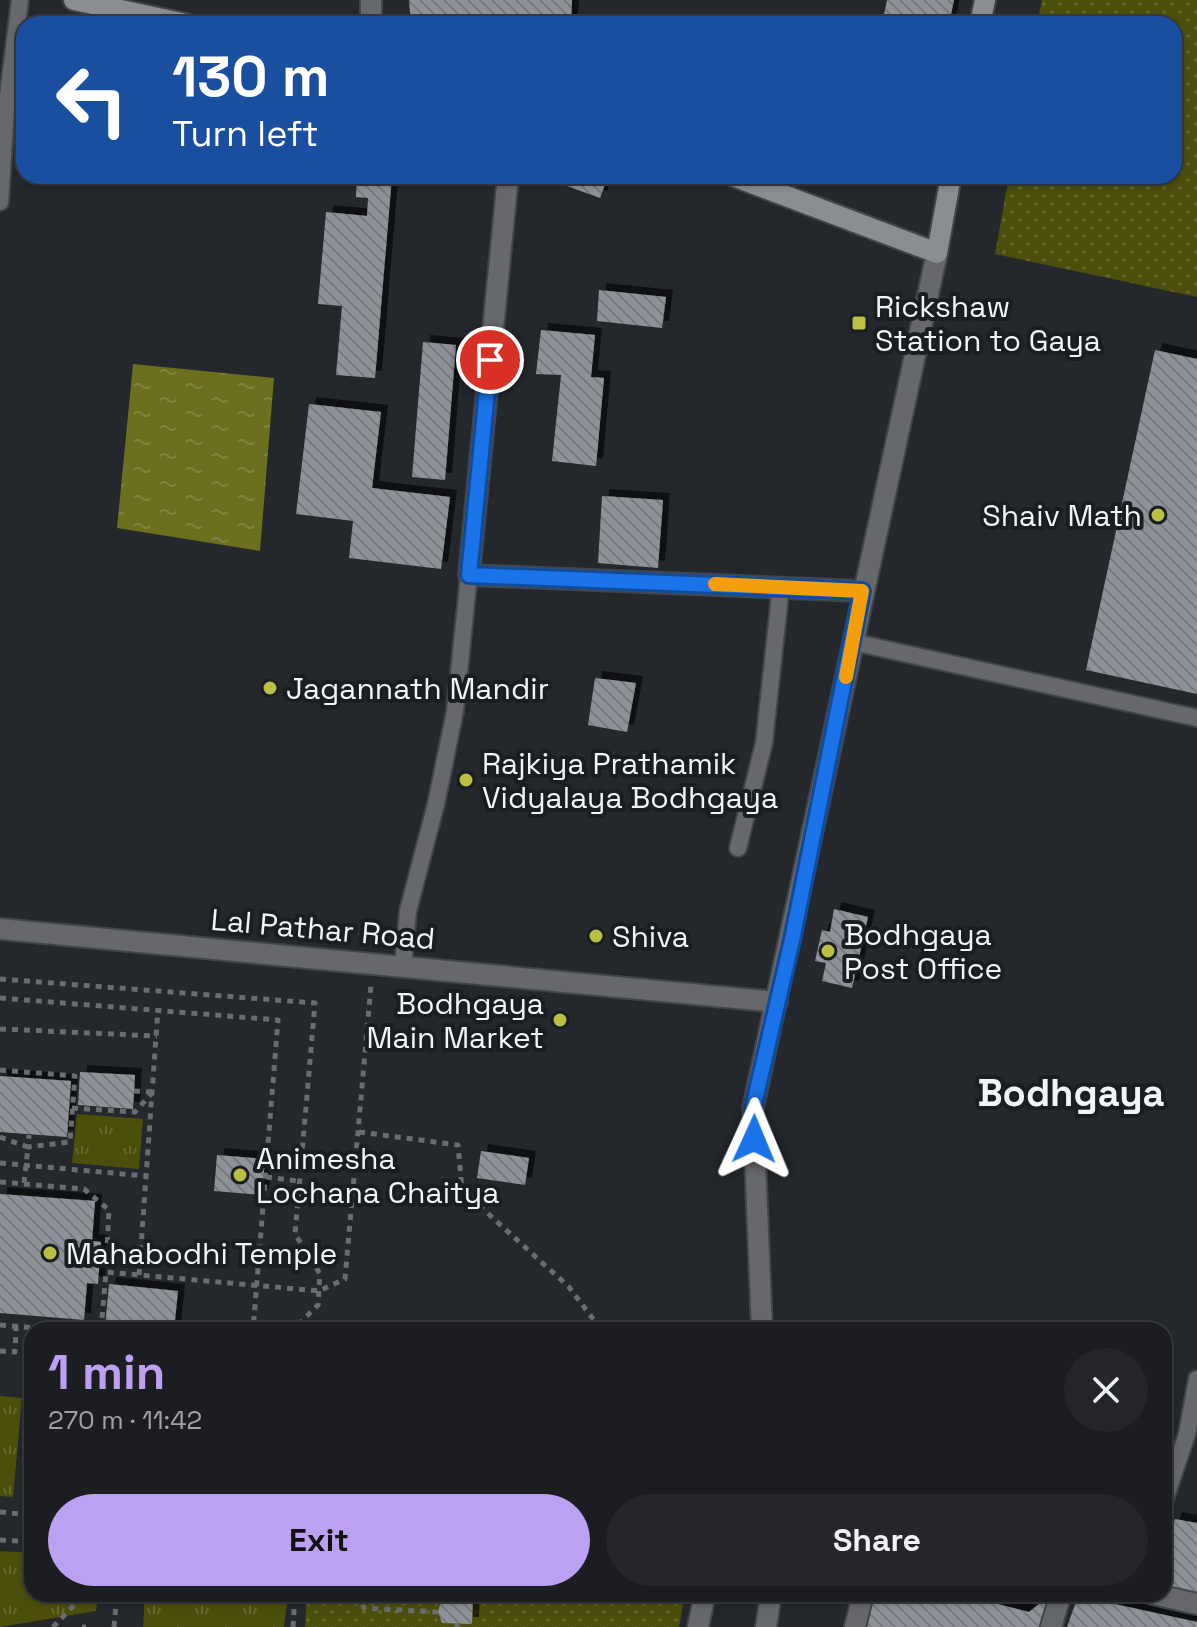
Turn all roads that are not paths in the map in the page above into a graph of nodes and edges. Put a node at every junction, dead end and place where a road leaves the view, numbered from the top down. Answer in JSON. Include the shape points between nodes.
{"nodes":[{"id":1,"x":74,"y":0,"type":"edge"},
{"id":2,"x":149,"y":16,"type":"edge"},
{"id":3,"x":16,"y":32,"type":"edge"},
{"id":4,"x":507,"y":184,"type":"edge"},
{"id":5,"x":754,"y":184,"type":"edge"},
{"id":6,"x":950,"y":184,"type":"edge"},
{"id":7,"x":0,"y":202,"type":"edge"},
{"id":8,"x":937,"y":253,"type":"junction"},
{"id":9,"x":469,"y":575,"type":"junction"},
{"id":10,"x":781,"y":586,"type":"junction"},
{"id":11,"x":862,"y":591,"type":"junction"},
{"id":12,"x":853,"y":642,"type":"junction"},
{"id":13,"x":1197,"y":718,"type":"edge"},
{"id":14,"x":738,"y":848,"type":"dead end"},
{"id":15,"x":0,"y":929,"type":"edge"},
{"id":16,"x":403,"y":966,"type":"junction"},
{"id":17,"x":777,"y":1002,"type":"junction"},
{"id":18,"x":762,"y":1322,"type":"edge"},
{"id":19,"x":1197,"y":1379,"type":"edge"},
{"id":20,"x":1172,"y":1478,"type":"edge"},
{"id":21,"x":1172,"y":1598,"type":"edge"},
{"id":22,"x":703,"y":1602,"type":"edge"},
{"id":23,"x":770,"y":1602,"type":"edge"},
{"id":24,"x":861,"y":1602,"type":"edge"},
{"id":25,"x":1059,"y":1602,"type":"edge"},
{"id":26,"x":1197,"y":1604,"type":"edge"},
{"id":27,"x":698,"y":1627,"type":"edge"},
{"id":28,"x":766,"y":1627,"type":"edge"},
{"id":29,"x":855,"y":1627,"type":"edge"},
{"id":30,"x":1051,"y":1627,"type":"edge"}],
"edges":[{"from":1,"to":2,"type":"street"},
{"from":3,"to":7,"type":"lane"},
{"from":4,"to":9,"type":"street"},
{"from":5,"to":8,"type":"street"},
{"from":6,"to":8,"type":"street"},
{"from":8,"to":11,"type":"street"},
{"from":9,"to":10,"type":"street"},
{"from":9,"to":16,"type":"lane","via":[[455,711],[408,911]]},
{"from":10,"to":11,"type":"street"},
{"from":10,"to":14,"type":"lane","via":[[764,743]]},
{"from":11,"to":12,"type":"street"},
{"from":12,"to":13,"type":"lane"},
{"from":12,"to":17,"type":"street"},
{"from":15,"to":16,"type":"street","name":"Lal Pathar Road"},
{"from":16,"to":17,"type":"street","name":"Lal Pathar Road"},
{"from":17,"to":18,"type":"street","via":[[753,1108]]},
{"from":19,"to":20,"type":"lane"},
{"from":21,"to":26,"type":"street"},
{"from":22,"to":27,"type":"street"},
{"from":23,"to":28,"type":"street"},
{"from":24,"to":29,"type":"street"},
{"from":25,"to":30,"type":"street"}]}
